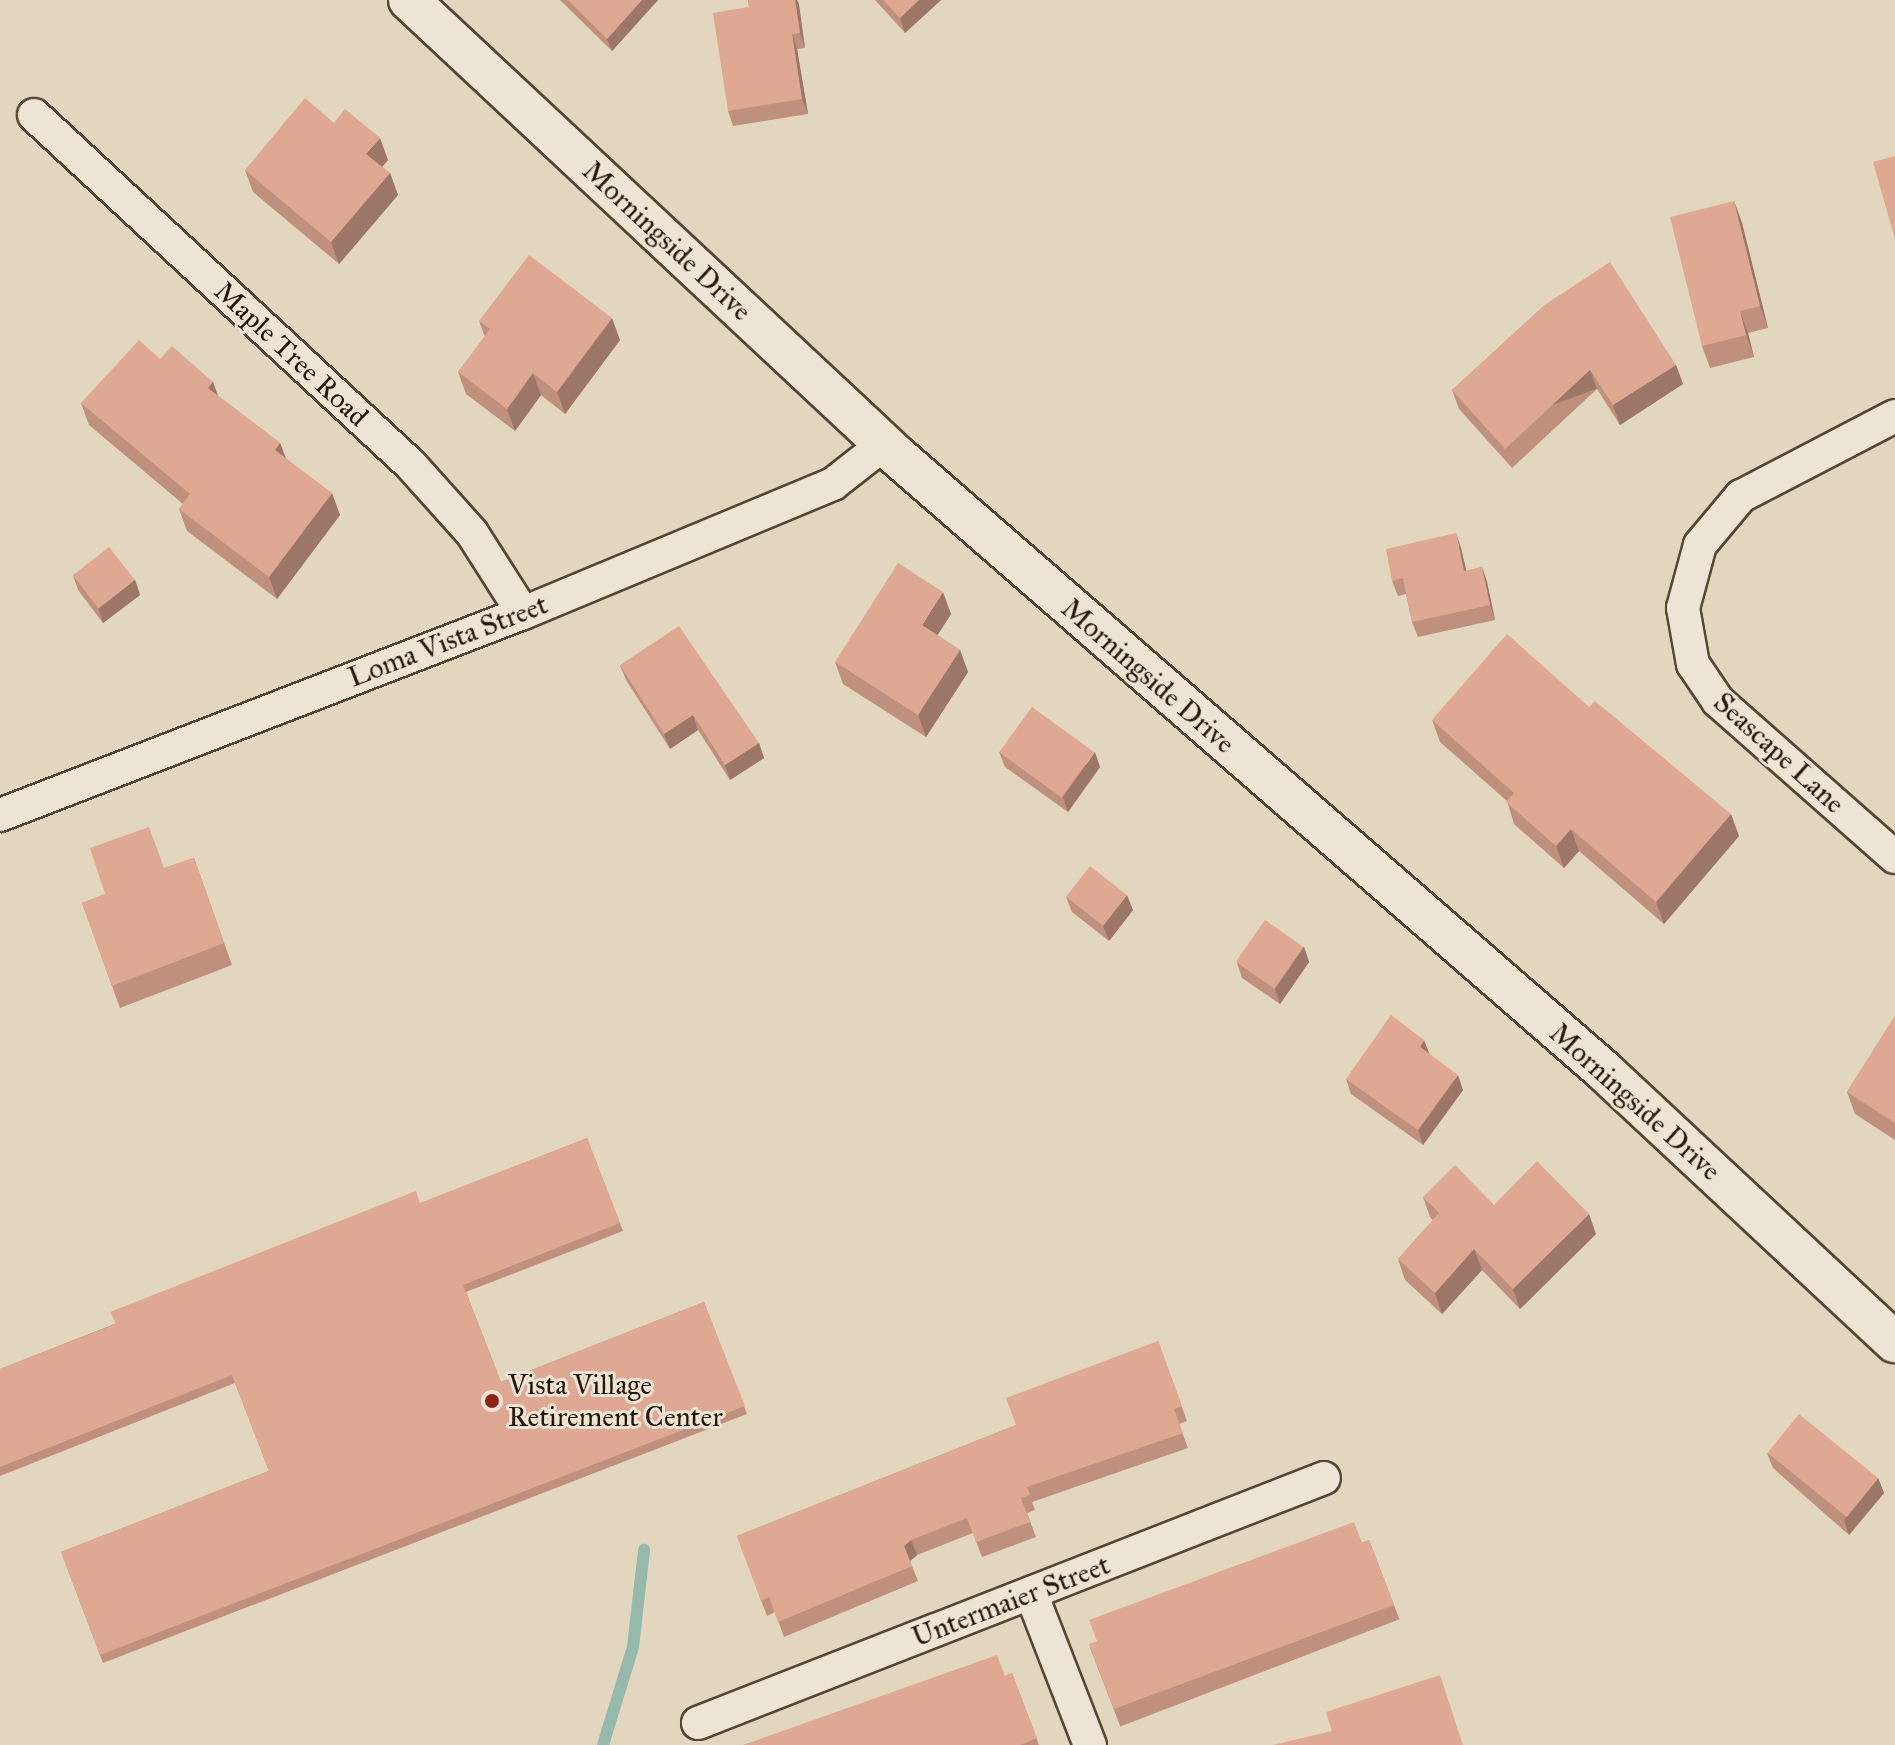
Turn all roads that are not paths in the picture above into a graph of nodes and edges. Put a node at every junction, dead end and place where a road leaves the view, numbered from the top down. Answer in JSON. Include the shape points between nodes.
{"nodes":[{"id":1,"x":409,"y":0,"type":"edge"},
{"id":2,"x":34,"y":115,"type":"dead end"},
{"id":3,"x":1895,"y":416,"type":"edge"},
{"id":4,"x":884,"y":444,"type":"junction"},
{"id":5,"x":523,"y":613,"type":"junction"},
{"id":6,"x":0,"y":815,"type":"edge"},
{"id":7,"x":1895,"y":857,"type":"edge"},
{"id":8,"x":1895,"y":1342,"type":"edge"},
{"id":9,"x":1324,"y":1478,"type":"dead end"},
{"id":10,"x":1031,"y":1593,"type":"junction"},
{"id":11,"x":698,"y":1723,"type":"dead end"},
{"id":12,"x":1090,"y":1745,"type":"edge"}],
"edges":[{"from":1,"to":4,"type":"street","name":"Morningside Drive"},
{"from":2,"to":5,"type":"street","name":"Maple Tree Road","via":[[411,465],[472,533]]},
{"from":3,"to":7,"type":"street","name":"Seascape Lane","via":[[1741,496],[1700,545],[1686,587],[1686,644],[1718,701]]},
{"from":4,"to":5,"type":"street","name":"Loma Vista Street","via":[[833,484]]},
{"from":4,"to":8,"type":"street","name":"Morningside Drive","via":[[1603,1070]]},
{"from":5,"to":6,"type":"street","name":"Loma Vista Street"},
{"from":9,"to":10,"type":"street","name":"Untermaier Street"},
{"from":10,"to":11,"type":"street","name":"Untermaier Street"},
{"from":10,"to":12,"type":"street"}]}
